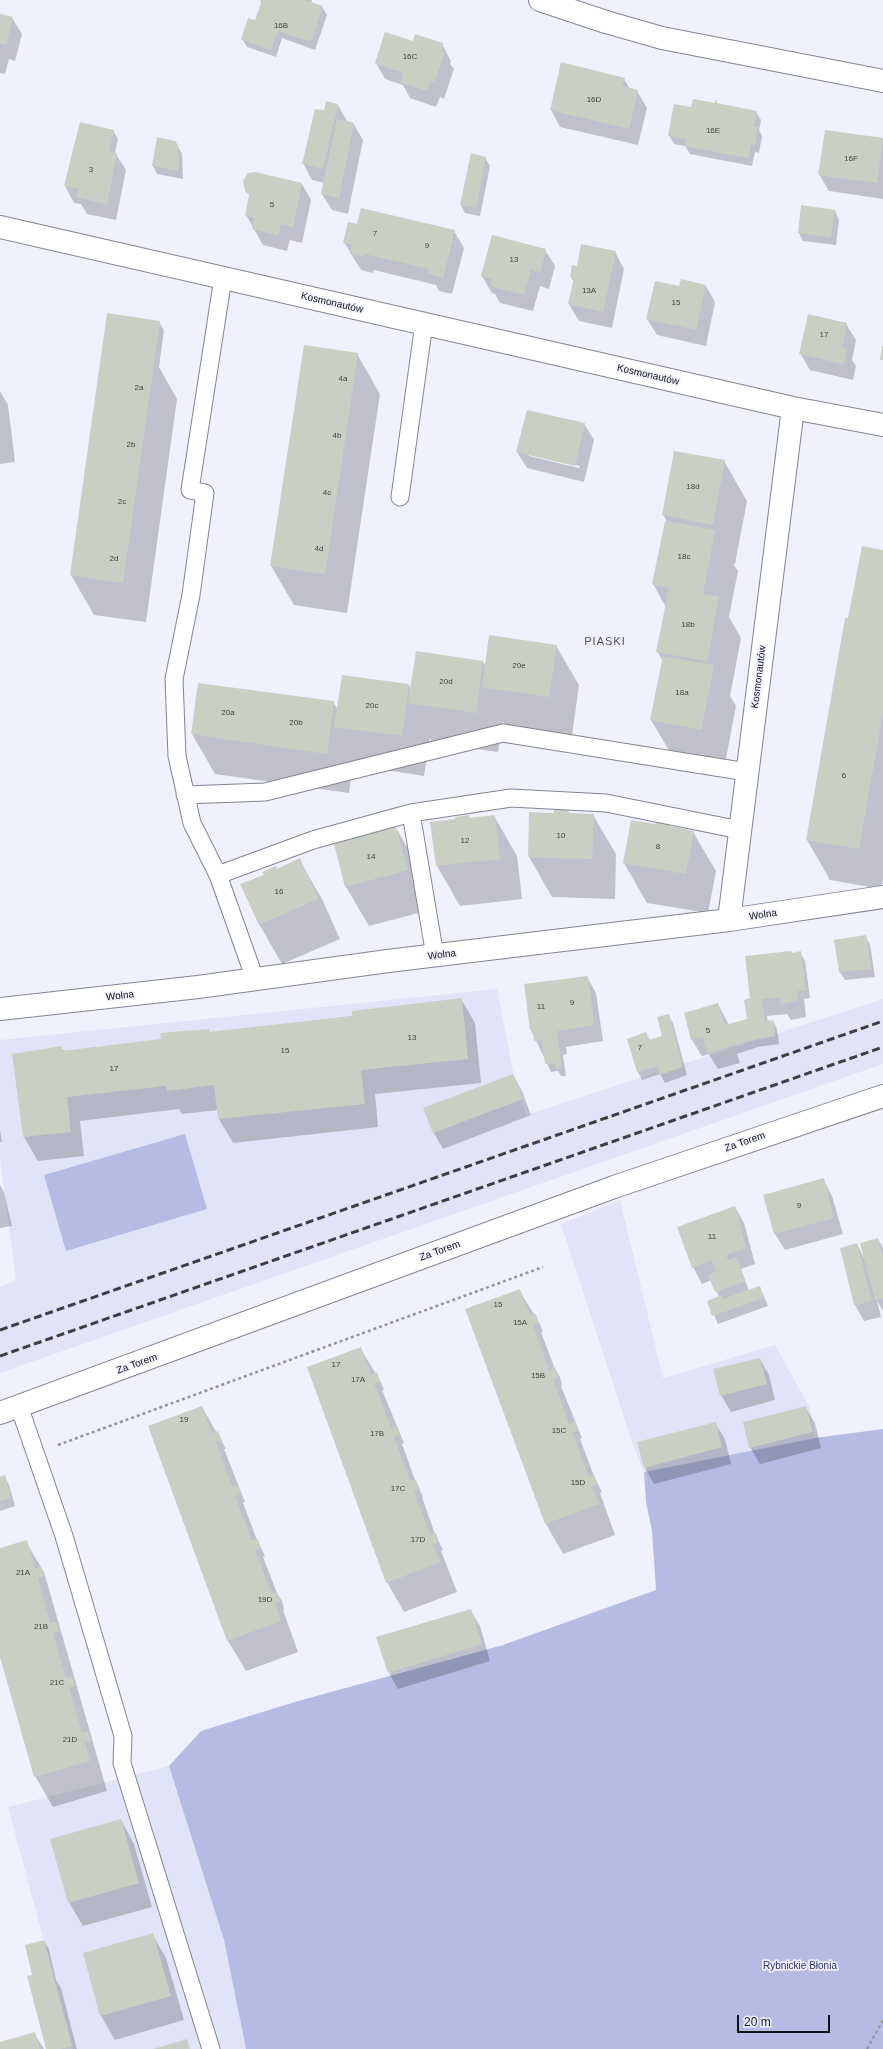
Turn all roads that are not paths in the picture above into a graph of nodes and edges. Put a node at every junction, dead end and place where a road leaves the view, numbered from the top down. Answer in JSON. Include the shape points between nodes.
{"nodes":[{"id":1,"x":540,"y":0,"type":"edge"},
{"id":2,"x":883,"y":81,"type":"edge"},
{"id":3,"x":0,"y":227,"type":"edge"},
{"id":4,"x":223,"y":278,"type":"junction"},
{"id":5,"x":424,"y":324,"type":"junction"},
{"id":6,"x":793,"y":408,"type":"junction"},
{"id":7,"x":883,"y":425,"type":"edge"},
{"id":8,"x":400,"y":497,"type":"dead end"},
{"id":9,"x":747,"y":772,"type":"junction"},
{"id":10,"x":185,"y":795,"type":"junction"},
{"id":11,"x":411,"y":812,"type":"junction"},
{"id":12,"x":740,"y":830,"type":"junction"},
{"id":13,"x":218,"y":875,"type":"junction"},
{"id":14,"x":883,"y":897,"type":"edge"},
{"id":15,"x":728,"y":920,"type":"junction"},
{"id":16,"x":435,"y":956,"type":"junction"},
{"id":17,"x":256,"y":979,"type":"junction"},
{"id":18,"x":0,"y":1009,"type":"edge"},
{"id":19,"x":883,"y":1096,"type":"edge"},
{"id":20,"x":10,"y":1410,"type":"edge"},
{"id":21,"x":211,"y":2049,"type":"edge"}],
"edges":[{"from":1,"to":2,"type":"street","via":[[662,38]]},
{"from":3,"to":4,"type":"street","name":"Kosmonautów"},
{"from":4,"to":5,"type":"street","name":"Kosmonautów"},
{"from":4,"to":10,"type":"lane","via":[[190,490],[205,493],[191,595],[174,679],[177,756]]},
{"from":5,"to":6,"type":"street","name":"Kosmonautów"},
{"from":5,"to":8,"type":"lane"},
{"from":6,"to":7,"type":"street"},
{"from":6,"to":9,"type":"street","name":"Kosmonautów"},
{"from":9,"to":10,"type":"lane","via":[[503,733],[265,792]]},
{"from":9,"to":12,"type":"street","name":"Kosmonautów"},
{"from":10,"to":13,"type":"lane","via":[[192,822]]},
{"from":11,"to":12,"type":"lane","via":[[511,798],[606,803]]},
{"from":11,"to":13,"type":"lane","via":[[313,840]]},
{"from":11,"to":16,"type":"lane"},
{"from":12,"to":15,"type":"street","name":"Kosmonautów"},
{"from":13,"to":17,"type":"lane"},
{"from":14,"to":15,"type":"street","name":"Wolna"},
{"from":15,"to":16,"type":"street","name":"Wolna"},
{"from":16,"to":17,"type":"street","name":"Wolna"},
{"from":17,"to":18,"type":"street","name":"Wolna"},
{"from":19,"to":20,"type":"street","name":"Za Torem","via":[[614,1187]]},
{"from":20,"to":21,"type":"lane","via":[[37,1453],[64,1536],[123,1736],[122,1762]]}]}
